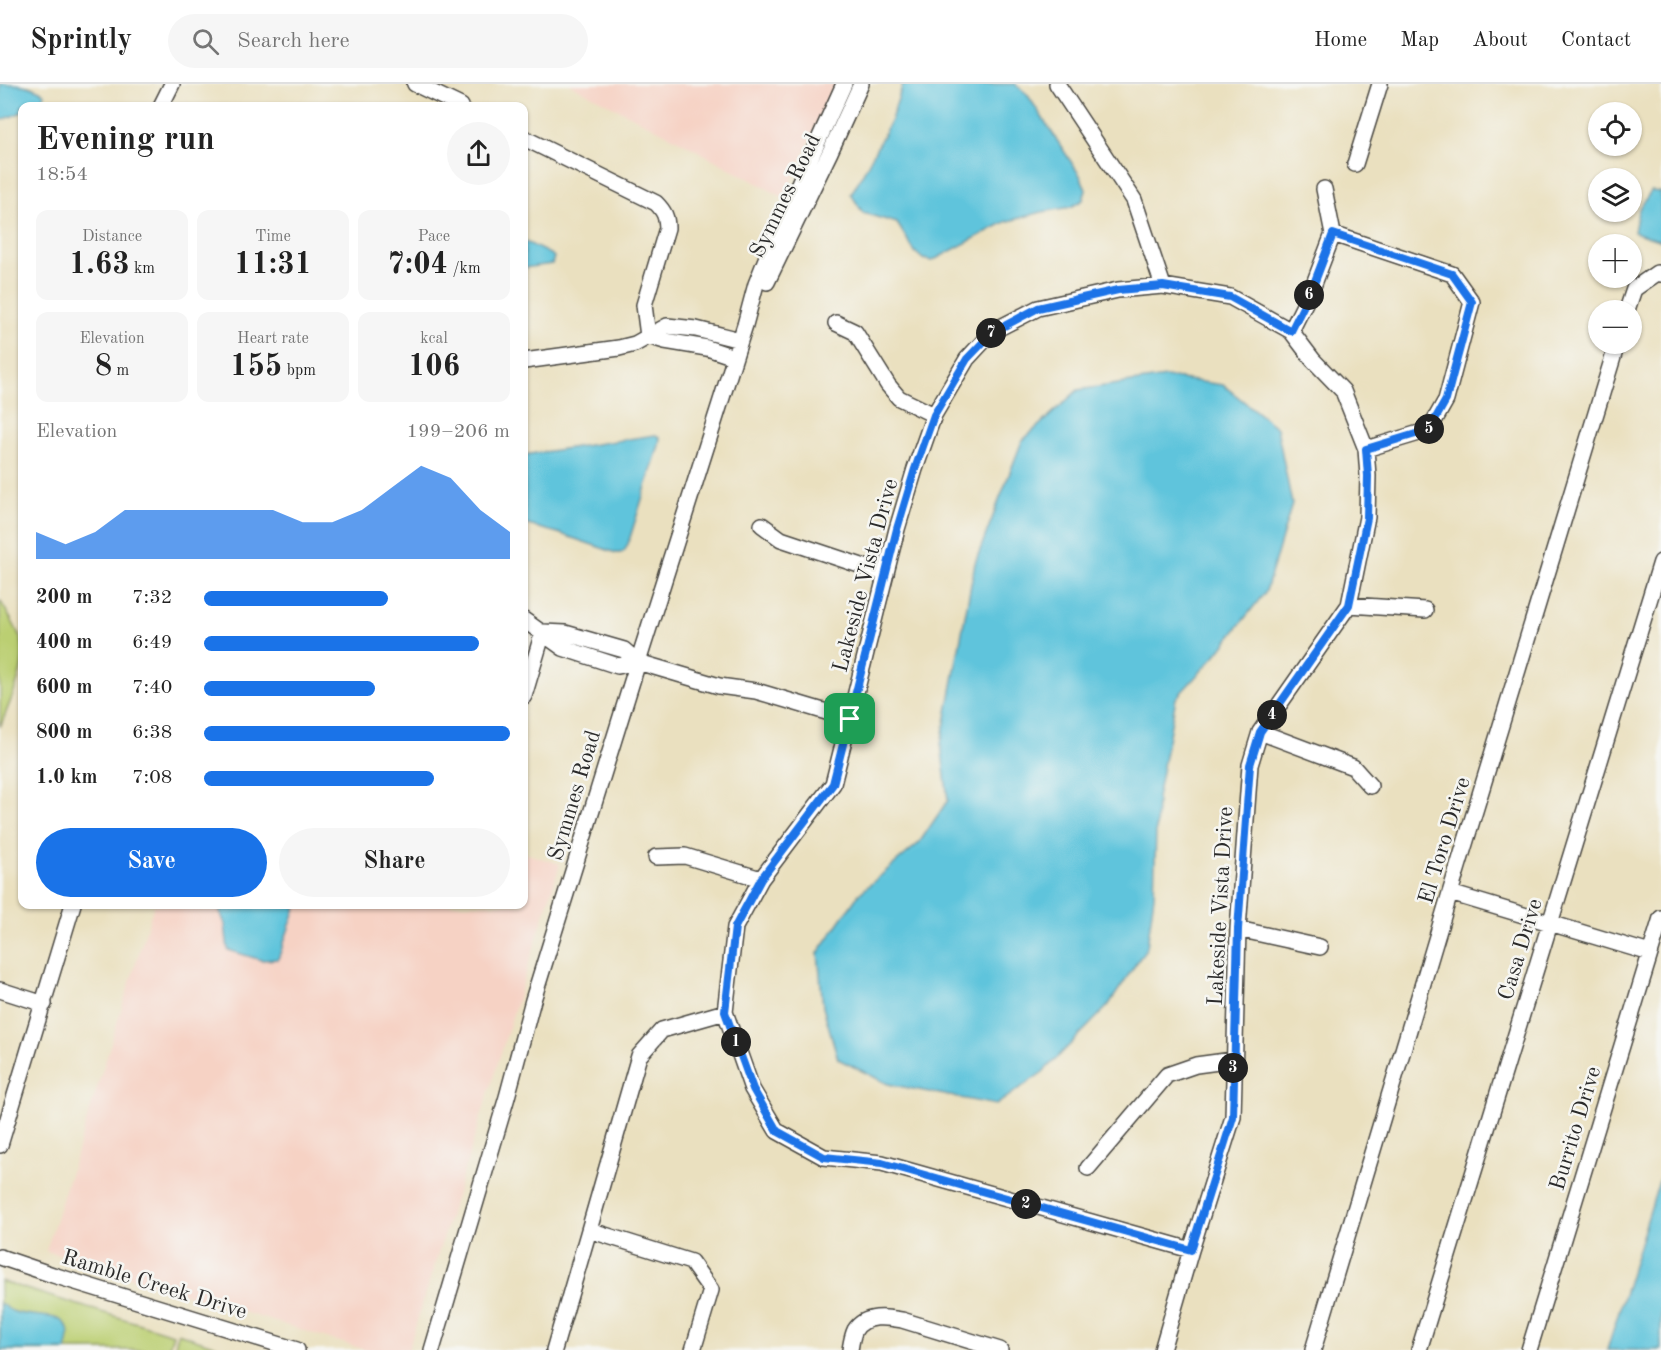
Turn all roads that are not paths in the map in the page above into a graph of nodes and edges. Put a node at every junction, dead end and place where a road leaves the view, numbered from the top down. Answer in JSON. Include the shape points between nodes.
{"nodes":[{"id":1,"x":172,"y":84,"type":"edge"},
{"id":2,"x":415,"y":84,"type":"edge"},
{"id":3,"x":844,"y":84,"type":"edge"},
{"id":4,"x":861,"y":84,"type":"edge"},
{"id":5,"x":1057,"y":84,"type":"edge"},
{"id":6,"x":1380,"y":84,"type":"edge"},
{"id":7,"x":163,"y":102,"type":"edge"},
{"id":8,"x":452,"y":102,"type":"edge"},
{"id":9,"x":528,"y":140,"type":"edge"},
{"id":10,"x":1355,"y":164,"type":"dead end"},
{"id":11,"x":1324,"y":189,"type":"dead end"},
{"id":12,"x":1333,"y":234,"type":"junction"},
{"id":13,"x":1661,"y":274,"type":"edge"},
{"id":14,"x":1163,"y":286,"type":"junction"},
{"id":15,"x":1631,"y":300,"type":"edge"},
{"id":16,"x":837,"y":323,"type":"dead end"},
{"id":17,"x":746,"y":325,"type":"junction"},
{"id":18,"x":1291,"y":331,"type":"junction"},
{"id":19,"x":648,"y":336,"type":"junction"},
{"id":20,"x":740,"y":340,"type":"junction"},
{"id":21,"x":1614,"y":354,"type":"edge"},
{"id":22,"x":734,"y":357,"type":"junction"},
{"id":23,"x":528,"y":360,"type":"edge"},
{"id":24,"x":934,"y":415,"type":"junction"},
{"id":25,"x":1366,"y":449,"type":"junction"},
{"id":26,"x":762,"y":525,"type":"dead end"},
{"id":27,"x":1661,"y":561,"type":"edge"},
{"id":28,"x":886,"y":574,"type":"junction"},
{"id":29,"x":1349,"y":605,"type":"junction"},
{"id":30,"x":1425,"y":610,"type":"dead end"},
{"id":31,"x":528,"y":623,"type":"edge"},
{"id":32,"x":543,"y":632,"type":"junction"},
{"id":33,"x":638,"y":662,"type":"junction"},
{"id":34,"x":528,"y":683,"type":"edge"},
{"id":35,"x":850,"y":719,"type":"junction"},
{"id":36,"x":1260,"y":732,"type":"junction"},
{"id":37,"x":1371,"y":786,"type":"dead end"},
{"id":38,"x":656,"y":857,"type":"dead end"},
{"id":39,"x":761,"y":879,"type":"junction"},
{"id":40,"x":1450,"y":893,"type":"junction"},
{"id":41,"x":72,"y":909,"type":"edge"},
{"id":42,"x":1661,"y":918,"type":"edge"},
{"id":43,"x":1551,"y":923,"type":"junction"},
{"id":44,"x":1238,"y":929,"type":"junction"},
{"id":45,"x":1320,"y":947,"type":"dead end"},
{"id":46,"x":1650,"y":953,"type":"junction"},
{"id":47,"x":0,"y":990,"type":"edge"},
{"id":48,"x":44,"y":1004,"type":"junction"},
{"id":49,"x":725,"y":1012,"type":"junction"},
{"id":50,"x":1233,"y":1060,"type":"junction"},
{"id":51,"x":0,"y":1145,"type":"edge"},
{"id":52,"x":1088,"y":1168,"type":"dead end"},
{"id":53,"x":589,"y":1230,"type":"junction"},
{"id":54,"x":1191,"y":1250,"type":"junction"},
{"id":55,"x":0,"y":1257,"type":"edge"},
{"id":56,"x":297,"y":1350,"type":"edge"},
{"id":57,"x":432,"y":1350,"type":"edge"},
{"id":58,"x":554,"y":1350,"type":"edge"},
{"id":59,"x":693,"y":1350,"type":"edge"},
{"id":60,"x":850,"y":1350,"type":"edge"},
{"id":61,"x":1000,"y":1350,"type":"edge"},
{"id":62,"x":1162,"y":1350,"type":"edge"},
{"id":63,"x":1313,"y":1350,"type":"edge"},
{"id":64,"x":1419,"y":1350,"type":"edge"},
{"id":65,"x":1529,"y":1350,"type":"edge"}],
"edges":[{"from":1,"to":7,"type":"street"},
{"from":2,"to":8,"type":"street"},
{"from":3,"to":17,"type":"street","name":"Symmes Road","via":[[776,234],[756,284]]},
{"from":4,"to":17,"type":"street","name":"Symmes Road"},
{"from":5,"to":14,"type":"street","via":[[1134,200]]},
{"from":6,"to":10,"type":"street"},
{"from":9,"to":19,"type":"street","via":[[662,209],[667,228],[644,305]]},
{"from":11,"to":12,"type":"street"},
{"from":12,"to":18,"type":"street"},
{"from":12,"to":25,"type":"street","via":[[1452,274],[1472,302],[1446,400],[1429,430]]},
{"from":13,"to":15,"type":"street","via":[[1634,288]]},
{"from":14,"to":18,"type":"street","name":"Lakeside Vista Drive","via":[[1230,297]]},
{"from":14,"to":24,"type":"street","name":"Lakeside Vista Drive","via":[[1118,290],[1038,308],[993,332],[967,359]]},
{"from":16,"to":24,"type":"street","via":[[855,333],[899,398]]},
{"from":17,"to":20,"type":"street","name":"Symmes Road"},
{"from":18,"to":25,"type":"street","name":"Lakeside Vista Drive","via":[[1343,391]]},
{"from":19,"to":20,"type":"street","via":[[667,326],[696,328]]},
{"from":19,"to":22,"type":"street"},
{"from":19,"to":23,"type":"street","via":[[619,348]]},
{"from":20,"to":22,"type":"street","name":"Symmes Road"},
{"from":21,"to":40,"type":"street","name":"El Toro Drive"},
{"from":22,"to":33,"type":"street","name":"Symmes Road"},
{"from":24,"to":28,"type":"street","name":"Lakeside Vista Drive"},
{"from":25,"to":29,"type":"street","name":"Lakeside Vista Drive","via":[[1367,518]]},
{"from":26,"to":28,"type":"street","via":[[782,539]]},
{"from":27,"to":43,"type":"street","name":"Casa Drive"},
{"from":28,"to":35,"type":"street","name":"Lakeside Vista Drive"},
{"from":29,"to":30,"type":"street"},
{"from":29,"to":36,"type":"street","name":"Lakeside Vista Drive"},
{"from":31,"to":32,"type":"street"},
{"from":32,"to":33,"type":"street","via":[[563,648],[618,666]]},
{"from":32,"to":34,"type":"street"},
{"from":33,"to":35,"type":"street"},
{"from":33,"to":57,"type":"street","name":"Symmes Road","via":[[533,1000]]},
{"from":35,"to":39,"type":"street","name":"Lakeside Vista Drive","via":[[833,784]]},
{"from":36,"to":37,"type":"street","via":[[1353,767]]},
{"from":36,"to":44,"type":"street","name":"Lakeside Vista Drive","via":[[1250,765]]},
{"from":38,"to":39,"type":"street","via":[[685,856]]},
{"from":39,"to":49,"type":"street","name":"Lakeside Vista Drive","via":[[735,927]]},
{"from":40,"to":43,"type":"street"},
{"from":40,"to":63,"type":"street","name":"El Toro Drive"},
{"from":41,"to":48,"type":"street"},
{"from":42,"to":46,"type":"street","name":"Burrito Drive"},
{"from":43,"to":46,"type":"street"},
{"from":43,"to":64,"type":"street","name":"Casa Drive"},
{"from":44,"to":45,"type":"street"},
{"from":44,"to":50,"type":"street","name":"Lakeside Vista Drive"},
{"from":46,"to":65,"type":"street","name":"Burrito Drive"},
{"from":47,"to":48,"type":"street"},
{"from":48,"to":51,"type":"street"},
{"from":49,"to":53,"type":"street","via":[[662,1030],[639,1056]]},
{"from":49,"to":54,"type":"street","name":"Lakeside Vista Drive","via":[[753,1089],[777,1131],[824,1157],[882,1163]]},
{"from":50,"to":52,"type":"street","via":[[1196,1065],[1167,1075]]},
{"from":50,"to":54,"type":"street","name":"Lakeside Vista Drive","via":[[1233,1117]]},
{"from":53,"to":58,"type":"street"},
{"from":53,"to":59,"type":"street","via":[[691,1262],[711,1290]]},
{"from":54,"to":62,"type":"street","name":"Lakeside Vista Drive"},
{"from":55,"to":56,"type":"street","name":"Ramble Creek Drive"},
{"from":60,"to":61,"type":"street","via":[[856,1330],[865,1322],[888,1317]]}]}
